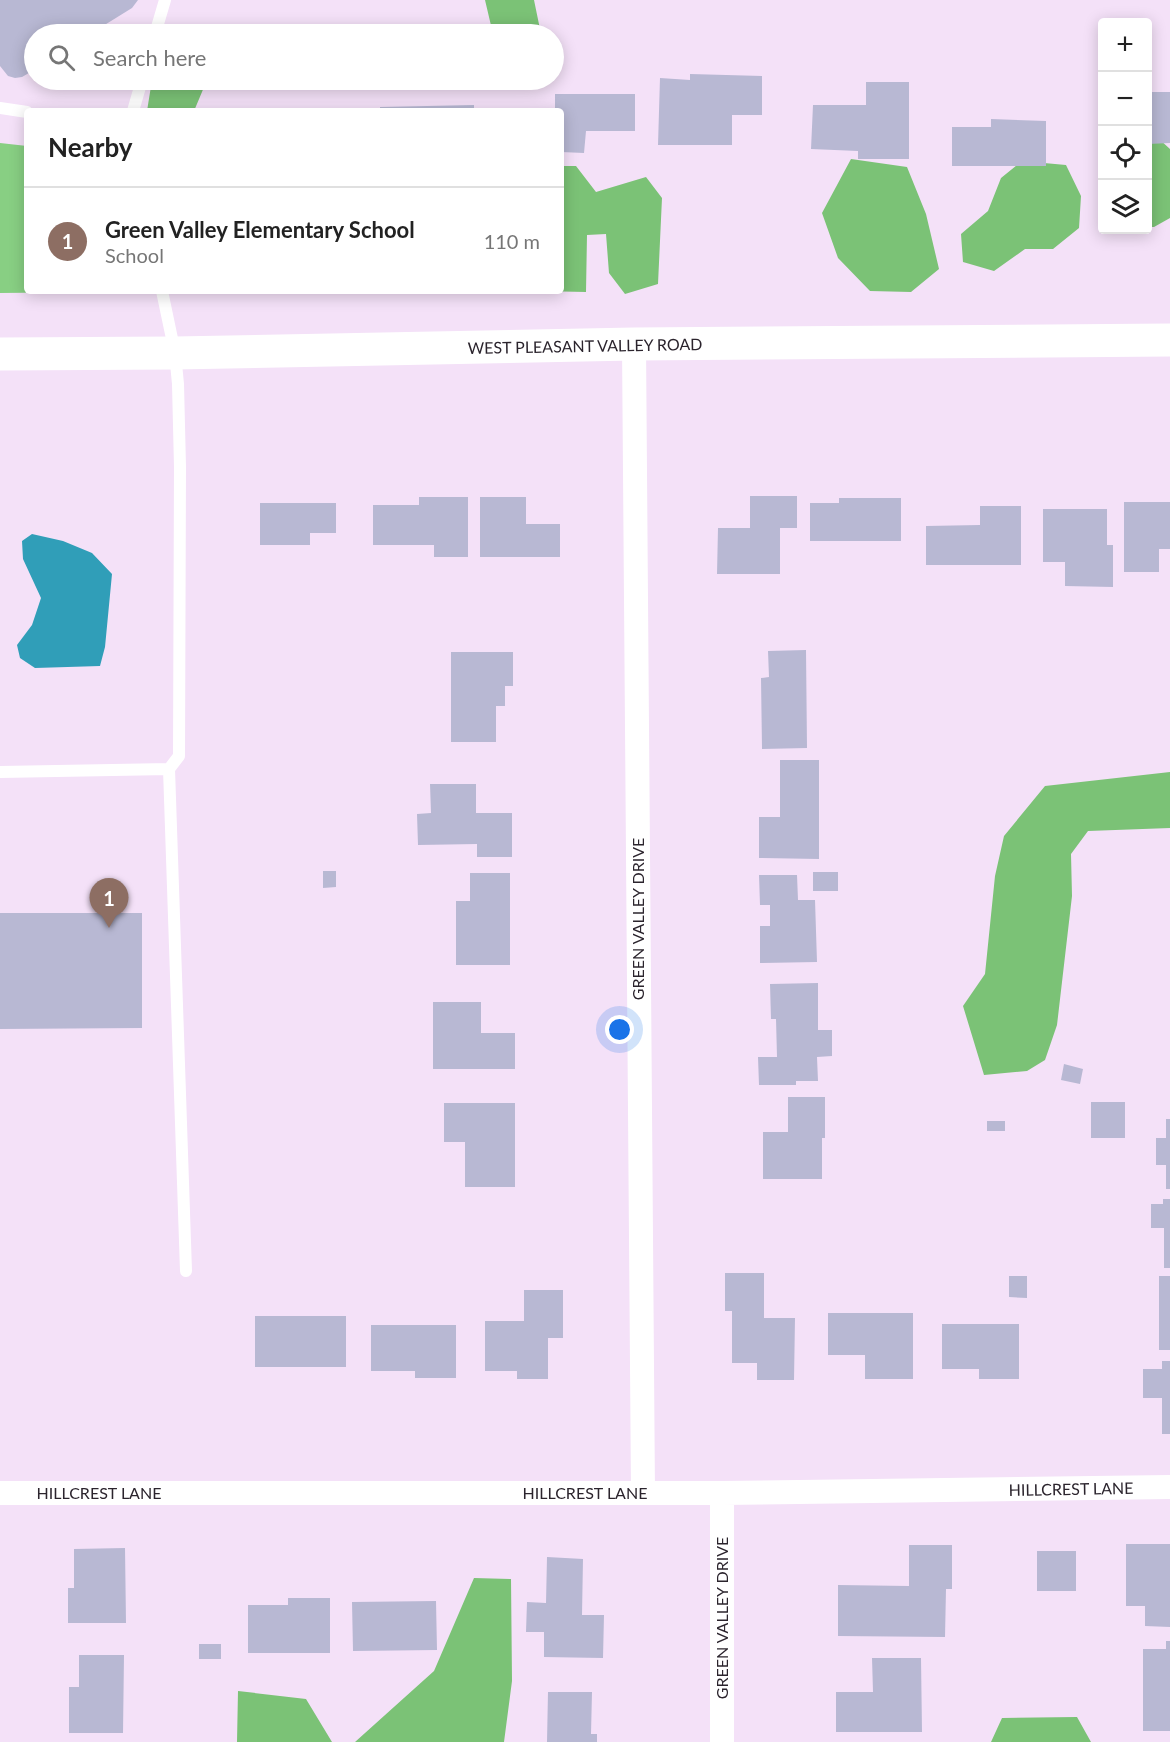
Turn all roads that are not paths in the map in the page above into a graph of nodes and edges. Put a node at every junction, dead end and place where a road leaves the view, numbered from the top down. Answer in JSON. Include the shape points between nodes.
{"nodes":[{"id":1,"x":165,"y":0,"type":"edge"},
{"id":2,"x":158,"y":24,"type":"edge"},
{"id":3,"x":139,"y":90,"type":"edge"},
{"id":4,"x":0,"y":108,"type":"edge"},
{"id":5,"x":134,"y":108,"type":"edge"},
{"id":6,"x":24,"y":112,"type":"edge"},
{"id":7,"x":163,"y":294,"type":"edge"},
{"id":8,"x":1170,"y":340,"type":"edge"},
{"id":9,"x":634,"y":345,"type":"junction"},
{"id":10,"x":175,"y":353,"type":"junction"},
{"id":11,"x":0,"y":354,"type":"edge"},
{"id":12,"x":169,"y":769,"type":"junction"},
{"id":13,"x":0,"y":772,"type":"edge"},
{"id":14,"x":186,"y":1270,"type":"dead end"},
{"id":15,"x":1170,"y":1487,"type":"edge"},
{"id":16,"x":0,"y":1493,"type":"edge"},
{"id":17,"x":643,"y":1493,"type":"junction"},
{"id":18,"x":722,"y":1493,"type":"junction"},
{"id":19,"x":722,"y":1742,"type":"edge"}],
"edges":[{"from":1,"to":2,"type":"lane"},
{"from":3,"to":5,"type":"lane"},
{"from":4,"to":6,"type":"lane"},
{"from":7,"to":10,"type":"lane"},
{"from":8,"to":9,"type":"main road","name":"WEST PLEASANT VALLEY ROAD"},
{"from":9,"to":10,"type":"main road","name":"WEST PLEASANT VALLEY ROAD"},
{"from":9,"to":17,"type":"street","name":"GREEN VALLEY DRIVE"},
{"from":10,"to":11,"type":"main road","name":"WEST PLEASANT VALLEY ROAD"},
{"from":10,"to":12,"type":"lane","via":[[180,467],[179,756]]},
{"from":12,"to":13,"type":"lane"},
{"from":12,"to":14,"type":"lane"},
{"from":15,"to":18,"type":"street","name":"HILLCREST LANE"},
{"from":16,"to":17,"type":"street","name":"HILLCREST LANE"},
{"from":17,"to":18,"type":"street","name":"HILLCREST LANE"},
{"from":18,"to":19,"type":"street","name":"GREEN VALLEY DRIVE"}]}
